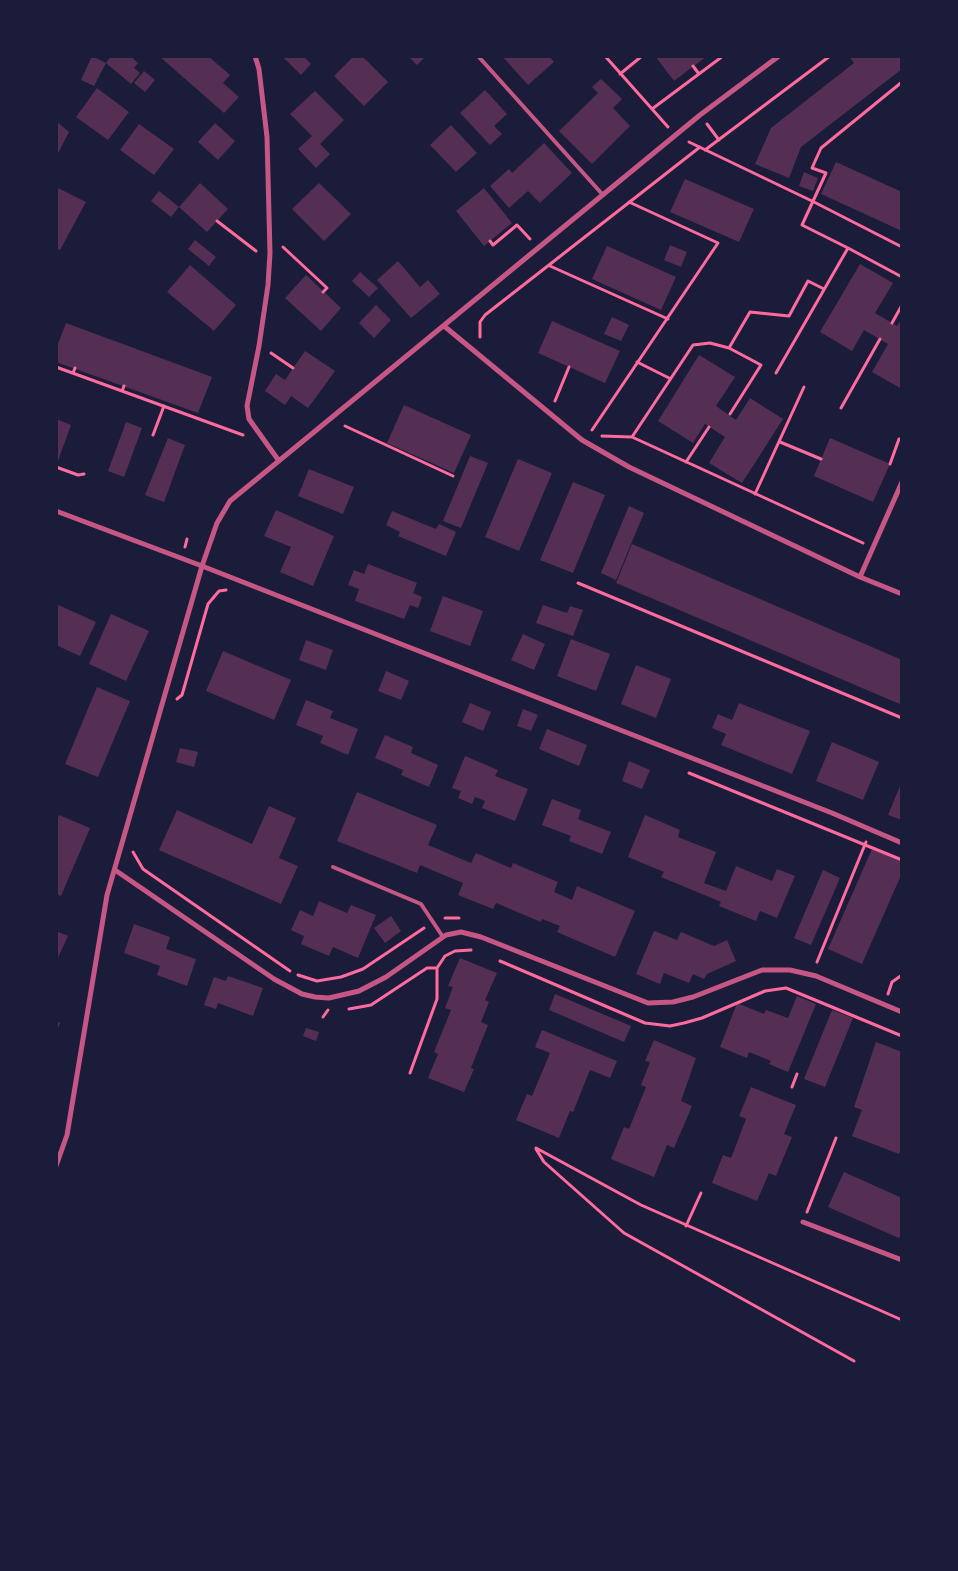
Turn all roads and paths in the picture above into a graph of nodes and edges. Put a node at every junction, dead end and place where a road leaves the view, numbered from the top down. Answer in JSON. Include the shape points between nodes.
{"nodes":[{"id":1,"x":255,"y":56,"type":"edge"},
{"id":2,"x":478,"y":56,"type":"edge"},
{"id":3,"x":605,"y":56,"type":"edge"},
{"id":4,"x":642,"y":56,"type":"edge"},
{"id":5,"x":722,"y":56,"type":"edge"},
{"id":6,"x":779,"y":56,"type":"edge"},
{"id":7,"x":830,"y":56,"type":"edge"},
{"id":8,"x":693,"y":66,"type":"dead end"},
{"id":9,"x":620,"y":74,"type":"junction"},
{"id":10,"x":699,"y":74,"type":"junction"},
{"id":11,"x":902,"y":82,"type":"edge"},
{"id":12,"x":652,"y":109,"type":"junction"},
{"id":13,"x":700,"y":115,"type":"junction"},
{"id":14,"x":676,"y":136,"type":"junction"},
{"id":15,"x":719,"y":140,"type":"junction"},
{"id":16,"x":700,"y":147,"type":"junction"},
{"id":17,"x":705,"y":150,"type":"junction"},
{"id":18,"x":603,"y":195,"type":"junction"},
{"id":19,"x":629,"y":202,"type":"junction"},
{"id":20,"x":814,"y":202,"type":"junction"},
{"id":21,"x":217,"y":221,"type":"dead end"},
{"id":22,"x":269,"y":235,"type":"junction"},
{"id":23,"x":530,"y":240,"type":"dead end"},
{"id":24,"x":490,"y":242,"type":"dead end"},
{"id":25,"x":902,"y":247,"type":"edge"},
{"id":26,"x":848,"y":248,"type":"junction"},
{"id":27,"x":258,"y":252,"type":"dead end"},
{"id":28,"x":550,"y":266,"type":"junction"},
{"id":29,"x":902,"y":277,"type":"edge"},
{"id":30,"x":824,"y":289,"type":"junction"},
{"id":31,"x":324,"y":292,"type":"dead end"},
{"id":32,"x":902,"y":305,"type":"edge"},
{"id":33,"x":668,"y":320,"type":"junction"},
{"id":34,"x":892,"y":323,"type":"dead end"},
{"id":35,"x":444,"y":326,"type":"junction"},
{"id":36,"x":880,"y":339,"type":"dead end"},
{"id":37,"x":481,"y":342,"type":"dead end"},
{"id":38,"x":259,"y":346,"type":"junction"},
{"id":39,"x":729,"y":348,"type":"junction"},
{"id":40,"x":637,"y":362,"type":"junction"},
{"id":41,"x":56,"y":367,"type":"edge"},
{"id":42,"x":569,"y":367,"type":"dead end"},
{"id":43,"x":75,"y":368,"type":"dead end"},
{"id":44,"x":293,"y":368,"type":"dead end"},
{"id":45,"x":73,"y":373,"type":"junction"},
{"id":46,"x":776,"y":373,"type":"dead end"},
{"id":47,"x":669,"y":378,"type":"junction"},
{"id":48,"x":124,"y":386,"type":"dead end"},
{"id":49,"x":804,"y":387,"type":"dead end"},
{"id":50,"x":122,"y":391,"type":"junction"},
{"id":51,"x":546,"y":397,"type":"dead end"},
{"id":52,"x":172,"y":404,"type":"dead end"},
{"id":53,"x":164,"y":406,"type":"junction"},
{"id":54,"x":170,"y":408,"type":"junction"},
{"id":55,"x":841,"y":408,"type":"dead end"},
{"id":56,"x":730,"y":414,"type":"dead end"},
{"id":57,"x":352,"y":420,"type":"dead end"},
{"id":58,"x":345,"y":426,"type":"junction"},
{"id":59,"x":709,"y":427,"type":"dead end"},
{"id":60,"x":337,"y":432,"type":"dead end"},
{"id":61,"x":153,"y":435,"type":"dead end"},
{"id":62,"x":632,"y":437,"type":"junction"},
{"id":63,"x":253,"y":439,"type":"dead end"},
{"id":64,"x":899,"y":439,"type":"dead end"},
{"id":65,"x":780,"y":442,"type":"junction"},
{"id":66,"x":821,"y":459,"type":"dead end"},
{"id":67,"x":279,"y":461,"type":"junction"},
{"id":68,"x":686,"y":462,"type":"junction"},
{"id":69,"x":890,"y":464,"type":"dead end"},
{"id":70,"x":56,"y":467,"type":"edge"},
{"id":71,"x":84,"y":474,"type":"dead end"},
{"id":72,"x":452,"y":476,"type":"dead end"},
{"id":73,"x":902,"y":482,"type":"edge"},
{"id":74,"x":756,"y":494,"type":"junction"},
{"id":75,"x":56,"y":511,"type":"edge"},
{"id":76,"x":873,"y":548,"type":"junction"},
{"id":77,"x":202,"y":566,"type":"junction"},
{"id":78,"x":860,"y":577,"type":"junction"},
{"id":79,"x":578,"y":583,"type":"dead end"},
{"id":80,"x":229,"y":590,"type":"dead end"},
{"id":81,"x":902,"y":594,"type":"edge"},
{"id":82,"x":172,"y":702,"type":"dead end"},
{"id":83,"x":902,"y":718,"type":"edge"},
{"id":84,"x":680,"y":770,"type":"dead end"},
{"id":85,"x":871,"y":830,"type":"junction"},
{"id":86,"x":902,"y":843,"type":"edge"},
{"id":87,"x":865,"y":844,"type":"junction"},
{"id":88,"x":132,"y":845,"type":"dead end"},
{"id":89,"x":902,"y":860,"type":"edge"},
{"id":90,"x":333,"y":866,"type":"dead end"},
{"id":91,"x":115,"y":870,"type":"junction"},
{"id":92,"x":466,"y":919,"type":"dead end"},
{"id":93,"x":433,"y":922,"type":"junction"},
{"id":94,"x":443,"y":937,"type":"junction"},
{"id":95,"x":808,"y":961,"type":"dead end"},
{"id":96,"x":437,"y":968,"type":"dead end"},
{"id":97,"x":902,"y":975,"type":"edge"},
{"id":98,"x":883,"y":1005,"type":"junction"},
{"id":99,"x":902,"y":1012,"type":"edge"},
{"id":100,"x":410,"y":1073,"type":"dead end"},
{"id":101,"x":797,"y":1074,"type":"dead end"},
{"id":102,"x":792,"y":1087,"type":"dead end"},
{"id":103,"x":836,"y":1138,"type":"dead end"},
{"id":104,"x":56,"y":1166,"type":"edge"},
{"id":105,"x":701,"y":1193,"type":"dead end"},
{"id":106,"x":803,"y":1222,"type":"joint"},
{"id":107,"x":686,"y":1226,"type":"junction"},
{"id":108,"x":902,"y":1260,"type":"edge"},
{"id":109,"x":902,"y":1320,"type":"edge"},
{"id":110,"x":854,"y":1361,"type":"dead end"}],
"edges":[{"from":1,"to":22,"type":"street","via":[[267,137]]},
{"from":2,"to":18,"type":"lane"},
{"from":3,"to":9,"type":"path"},
{"from":4,"to":9,"type":"path"},
{"from":5,"to":10,"type":"path"},
{"from":6,"to":13,"type":"street"},
{"from":7,"to":15,"type":"path"},
{"from":8,"to":10,"type":"path"},
{"from":9,"to":12,"type":"path"},
{"from":10,"to":12,"type":"path"},
{"from":11,"to":20,"type":"path","via":[[820,148],[812,168],[826,173]]},
{"from":12,"to":14,"type":"path"},
{"from":13,"to":14,"type":"street"},
{"from":13,"to":15,"type":"path"},
{"from":14,"to":16,"type":"path"},
{"from":14,"to":18,"type":"street"},
{"from":15,"to":17,"type":"path"},
{"from":16,"to":17,"type":"path"},
{"from":16,"to":19,"type":"path"},
{"from":17,"to":20,"type":"path"},
{"from":18,"to":35,"type":"street"},
{"from":19,"to":28,"type":"path"},
{"from":19,"to":33,"type":"path","via":[[718,243]]},
{"from":20,"to":25,"type":"path"},
{"from":20,"to":26,"type":"path","via":[[802,225]]},
{"from":21,"to":27,"type":"path"},
{"from":22,"to":31,"type":"path","via":[[326,288]]},
{"from":22,"to":38,"type":"street","via":[[268,285]]},
{"from":23,"to":24,"type":"path","via":[[517,225],[493,245]]},
{"from":26,"to":29,"type":"path"},
{"from":26,"to":30,"type":"path"},
{"from":28,"to":33,"type":"path"},
{"from":28,"to":37,"type":"path","via":[[485,315],[478,333]]},
{"from":30,"to":39,"type":"path","via":[[808,282],[789,316],[750,312]]},
{"from":30,"to":46,"type":"path"},
{"from":32,"to":34,"type":"path"},
{"from":33,"to":40,"type":"path"},
{"from":35,"to":67,"type":"street"},
{"from":35,"to":78,"type":"street","via":[[582,440],[629,467]]},
{"from":36,"to":55,"type":"path"},
{"from":38,"to":44,"type":"path"},
{"from":38,"to":67,"type":"street","via":[[248,412],[257,432]]},
{"from":39,"to":47,"type":"path","via":[[710,343],[693,346]]},
{"from":39,"to":56,"type":"path","via":[[761,364]]},
{"from":40,"to":47,"type":"path"},
{"from":40,"to":62,"type":"path","via":[[588,435]]},
{"from":41,"to":45,"type":"path"},
{"from":42,"to":51,"type":"path","via":[[554,403]]},
{"from":43,"to":45,"type":"path"},
{"from":45,"to":50,"type":"path"},
{"from":47,"to":62,"type":"path"},
{"from":48,"to":50,"type":"path"},
{"from":49,"to":65,"type":"path"},
{"from":50,"to":53,"type":"path"},
{"from":52,"to":54,"type":"path"},
{"from":53,"to":54,"type":"path"},
{"from":53,"to":61,"type":"path"},
{"from":54,"to":63,"type":"path"},
{"from":57,"to":58,"type":"path"},
{"from":58,"to":60,"type":"path"},
{"from":58,"to":72,"type":"path"},
{"from":59,"to":68,"type":"path"},
{"from":62,"to":68,"type":"path"},
{"from":64,"to":69,"type":"path"},
{"from":65,"to":66,"type":"path"},
{"from":65,"to":74,"type":"path"},
{"from":67,"to":77,"type":"street","via":[[230,501],[217,523]]},
{"from":68,"to":74,"type":"path"},
{"from":70,"to":71,"type":"path"},
{"from":73,"to":76,"type":"street"},
{"from":74,"to":76,"type":"path"},
{"from":75,"to":77,"type":"street"},
{"from":76,"to":78,"type":"street"},
{"from":77,"to":85,"type":"street"},
{"from":77,"to":91,"type":"street"},
{"from":78,"to":81,"type":"street"},
{"from":79,"to":83,"type":"path"},
{"from":80,"to":82,"type":"path","via":[[219,590],[210,600],[182,695]]},
{"from":84,"to":87,"type":"path"},
{"from":85,"to":86,"type":"street"},
{"from":85,"to":87,"type":"path"},
{"from":87,"to":89,"type":"path"},
{"from":87,"to":95,"type":"path","via":[[817,962]]},
{"from":88,"to":93,"type":"path","via":[[143,869],[297,975],[317,981],[363,969]]},
{"from":90,"to":93,"type":"lane","via":[[421,904]]},
{"from":91,"to":94,"type":"street","via":[[274,979],[315,997],[329,998],[359,992]]},
{"from":91,"to":104,"type":"street","via":[[107,895],[67,1135]]},
{"from":92,"to":93,"type":"path","via":[[452,917]]},
{"from":93,"to":94,"type":"lane"},
{"from":94,"to":98,"type":"street","via":[[462,932],[482,937],[648,1003],[693,997],[762,970],[790,970],[816,976]]},
{"from":96,"to":100,"type":"path","via":[[437,999]]},
{"from":97,"to":98,"type":"path","via":[[892,982]]},
{"from":98,"to":99,"type":"street"},
{"from":101,"to":102,"type":"path"},
{"from":103,"to":106,"type":"path"},
{"from":105,"to":107,"type":"path"},
{"from":106,"to":108,"type":"street"},
{"from":107,"to":109,"type":"path"},
{"from":107,"to":110,"type":"path","via":[[640,1205],[536,1148],[544,1162],[624,1233]]}]}
